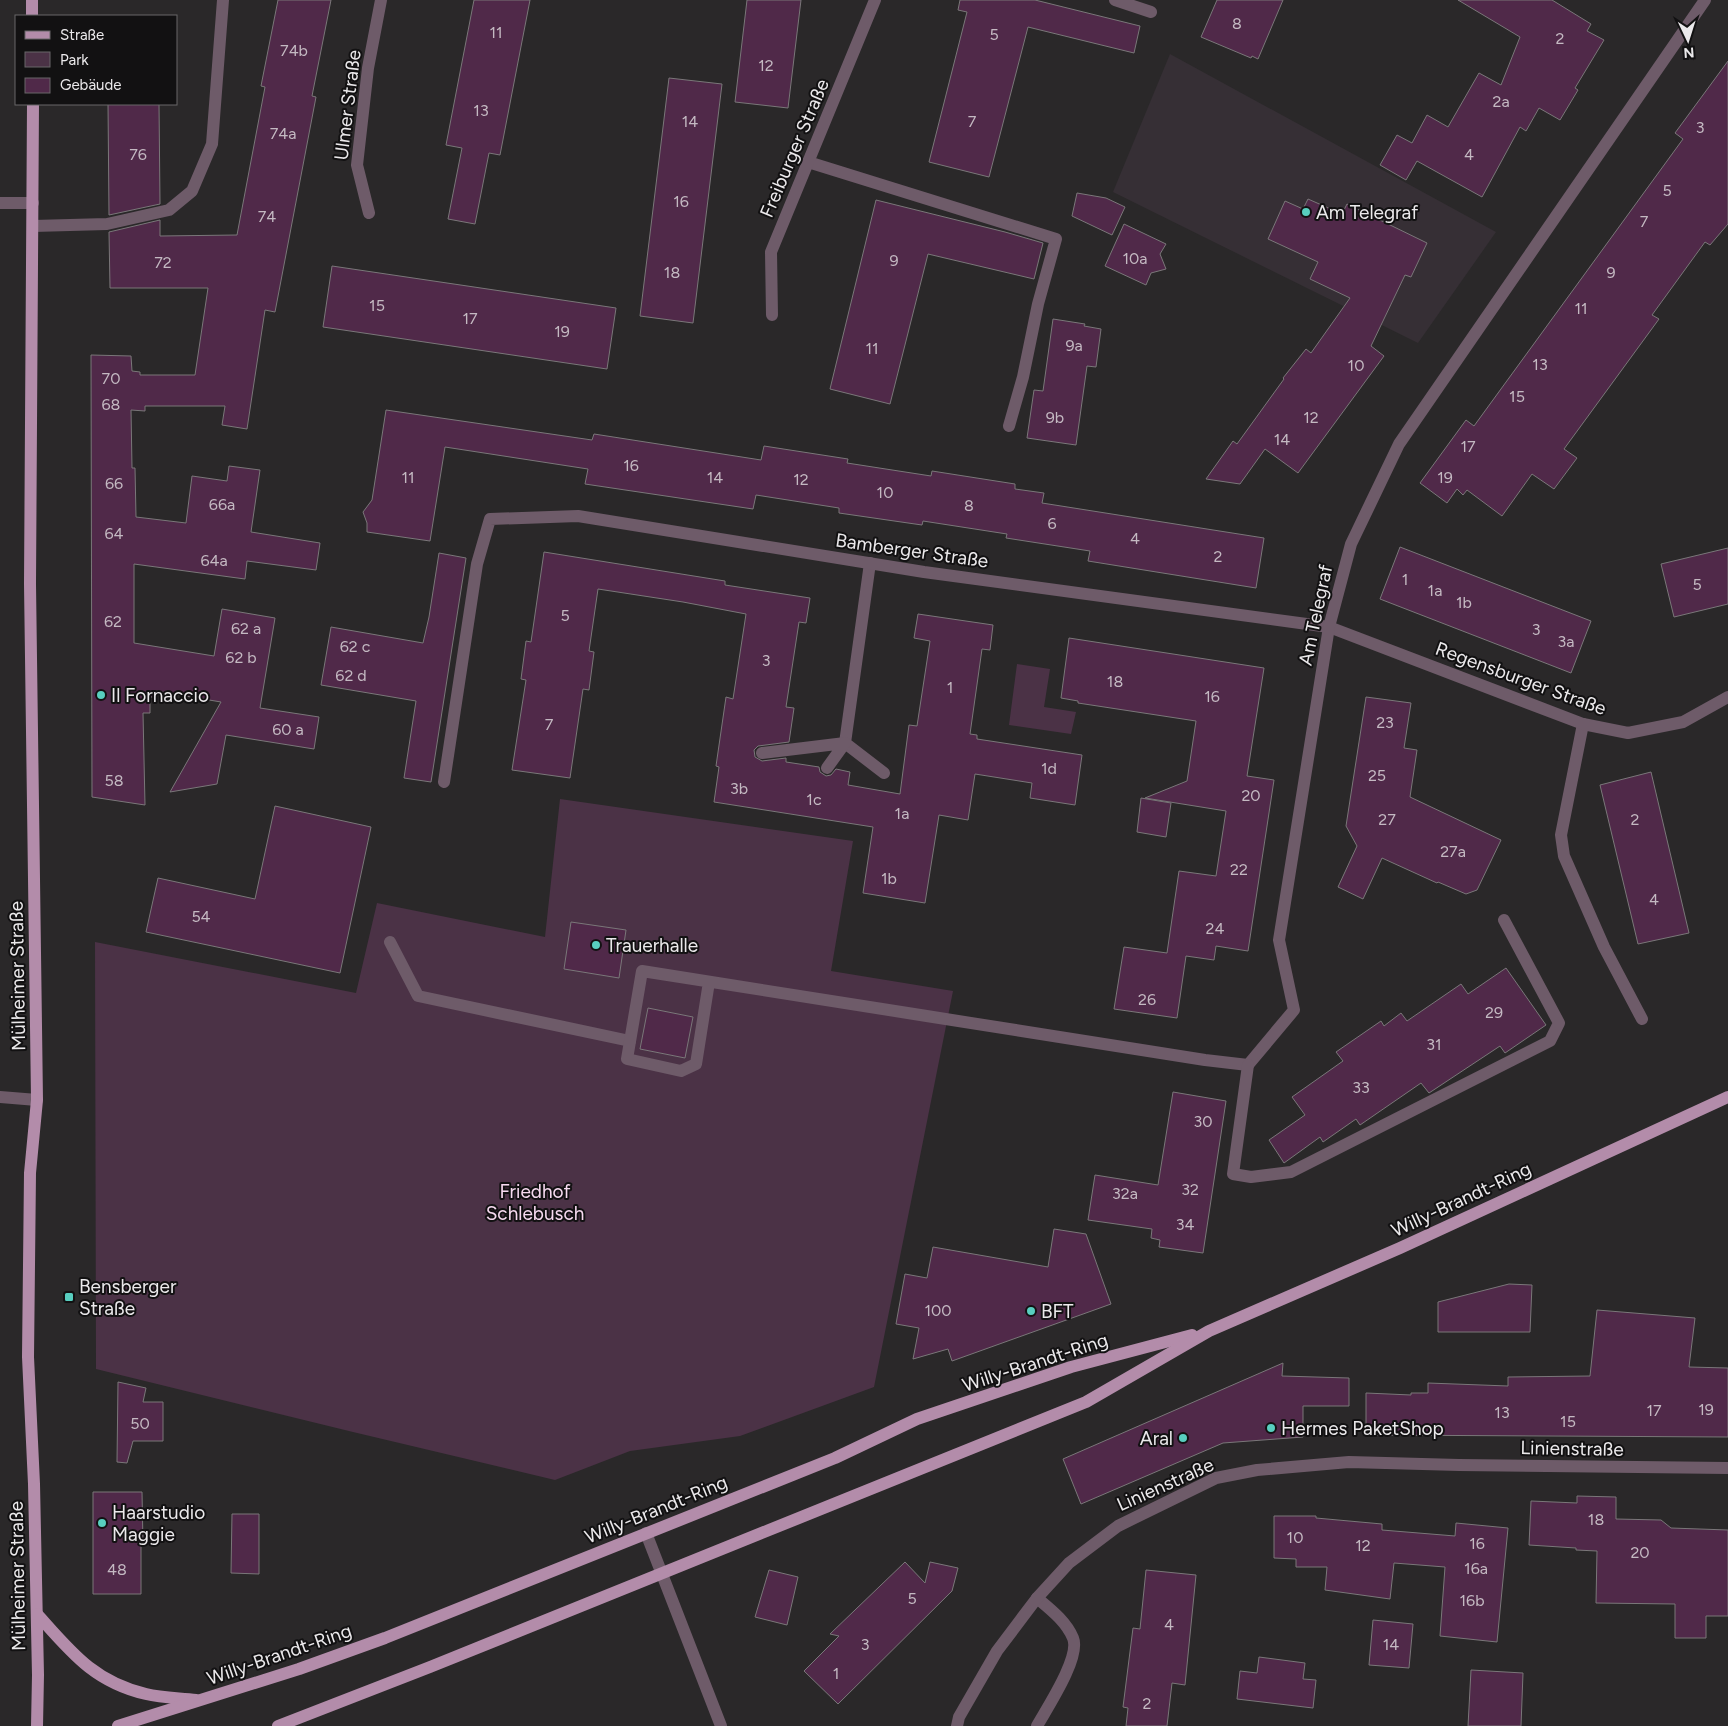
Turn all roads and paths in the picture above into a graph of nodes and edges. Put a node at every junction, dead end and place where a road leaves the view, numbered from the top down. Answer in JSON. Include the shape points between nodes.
{"nodes":[{"id":1,"x":32,"y":0,"type":"edge"},
{"id":2,"x":222,"y":0,"type":"edge"},
{"id":3,"x":382,"y":0,"type":"edge"},
{"id":4,"x":875,"y":0,"type":"edge"},
{"id":5,"x":1115,"y":0,"type":"edge"},
{"id":6,"x":1705,"y":0,"type":"edge"},
{"id":7,"x":1151,"y":12,"type":"dead end"},
{"id":8,"x":32,"y":15,"type":"edge"},
{"id":9,"x":33,"y":105,"type":"edge"},
{"id":10,"x":808,"y":162,"type":"junction"},
{"id":11,"x":33,"y":202,"type":"junction"},
{"id":12,"x":0,"y":203,"type":"edge"},
{"id":13,"x":369,"y":213,"type":"dead end"},
{"id":14,"x":33,"y":226,"type":"junction"},
{"id":15,"x":772,"y":315,"type":"dead end"},
{"id":16,"x":1009,"y":426,"type":"dead end"},
{"id":17,"x":870,"y":563,"type":"junction"},
{"id":18,"x":1329,"y":627,"type":"junction"},
{"id":19,"x":1728,"y":697,"type":"edge"},
{"id":20,"x":1583,"y":724,"type":"junction"},
{"id":21,"x":845,"y":743,"type":"junction"},
{"id":22,"x":762,"y":753,"type":"dead end"},
{"id":23,"x":827,"y":768,"type":"dead end"},
{"id":24,"x":884,"y":773,"type":"dead end"},
{"id":25,"x":444,"y":782,"type":"dead end"},
{"id":26,"x":1504,"y":920,"type":"dead end"},
{"id":27,"x":390,"y":942,"type":"dead end"},
{"id":28,"x":709,"y":982,"type":"junction"},
{"id":29,"x":1642,"y":1019,"type":"dead end"},
{"id":30,"x":630,"y":1041,"type":"junction"},
{"id":31,"x":1248,"y":1065,"type":"junction"},
{"id":32,"x":0,"y":1097,"type":"edge"},
{"id":33,"x":1728,"y":1097,"type":"edge"},
{"id":34,"x":37,"y":1100,"type":"junction"},
{"id":35,"x":1209,"y":1331,"type":"junction"},
{"id":36,"x":1728,"y":1468,"type":"edge"},
{"id":37,"x":646,"y":1533,"type":"junction"},
{"id":38,"x":662,"y":1574,"type":"junction"},
{"id":39,"x":1037,"y":1598,"type":"junction"},
{"id":40,"x":37,"y":1614,"type":"junction"},
{"id":41,"x":201,"y":1700,"type":"junction"},
{"id":42,"x":37,"y":1726,"type":"edge"},
{"id":43,"x":118,"y":1726,"type":"edge"},
{"id":44,"x":278,"y":1726,"type":"edge"},
{"id":45,"x":721,"y":1726,"type":"edge"},
{"id":46,"x":957,"y":1726,"type":"edge"},
{"id":47,"x":1037,"y":1726,"type":"edge"}],
"edges":[{"from":1,"to":8,"type":"main road"},
{"from":2,"to":14,"type":"street","via":[[212,144],[192,192],[169,210],[107,224]]},
{"from":3,"to":13,"type":"street","name":"Ulmer Straße","via":[[368,68],[357,166]]},
{"from":4,"to":10,"type":"street","name":"Freiburger Straße"},
{"from":5,"to":7,"type":"street"},
{"from":6,"to":18,"type":"street","name":"Am Telegraf","via":[[1399,444],[1351,544]]},
{"from":9,"to":11,"type":"main road","name":"Mülheimer Straße"},
{"from":10,"to":15,"type":"street","name":"Freiburger Straße","via":[[771,252]]},
{"from":10,"to":16,"type":"street","via":[[1056,239]]},
{"from":11,"to":12,"type":"street"},
{"from":11,"to":14,"type":"main road","name":"Mülheimer Straße"},
{"from":14,"to":34,"type":"main road","name":"Mülheimer Straße","via":[[30,584]]},
{"from":17,"to":18,"type":"street","name":"Bamberger Straße"},
{"from":17,"to":21,"type":"street"},
{"from":17,"to":25,"type":"street","name":"Bamberger Straße","via":[[578,516],[490,519],[477,564]]},
{"from":18,"to":20,"type":"street","name":"Regensburger Straße"},
{"from":18,"to":31,"type":"street","name":"Am Telegraf","via":[[1279,940],[1294,1010]]},
{"from":19,"to":20,"type":"street","name":"Regensburger Straße","via":[[1683,722],[1628,733]]},
{"from":20,"to":29,"type":"street","via":[[1561,835],[1564,856],[1604,947]]},
{"from":21,"to":22,"type":"street"},
{"from":21,"to":23,"type":"street"},
{"from":21,"to":24,"type":"street"},
{"from":26,"to":31,"type":"street","via":[[1559,1023],[1550,1041],[1291,1172],[1252,1177],[1233,1174]]},
{"from":27,"to":30,"type":"street","via":[[418,996]]},
{"from":28,"to":30,"type":"street","via":[[642,971]]},
{"from":28,"to":30,"type":"street","via":[[696,1064],[681,1071],[627,1059]]},
{"from":28,"to":31,"type":"street"},
{"from":32,"to":34,"type":"street"},
{"from":33,"to":35,"type":"main road","name":"Willy-Brandt-Ring","via":[[1409,1244]]},
{"from":34,"to":40,"type":"main road","name":"Mülheimer Straße","via":[[30,1172],[28,1357]]},
{"from":35,"to":37,"type":"main road","name":"Willy-Brandt-Ring","via":[[1070,1367],[917,1419],[835,1458]]},
{"from":35,"to":38,"type":"main road","name":"Willy-Brandt-Ring","via":[[1086,1402]]},
{"from":36,"to":39,"type":"street","name":"Linienstraße","via":[[1349,1462],[1257,1470],[1216,1478],[1118,1526],[1069,1563]]},
{"from":37,"to":38,"type":"street"},
{"from":37,"to":41,"type":"main road","name":"Willy-Brandt-Ring","via":[[385,1638]]},
{"from":38,"to":44,"type":"main road","name":"Willy-Brandt-Ring"},
{"from":38,"to":45,"type":"street"},
{"from":39,"to":46,"type":"street","name":"Linienstraße","via":[[997,1651],[959,1716]]},
{"from":39,"to":47,"type":"street","via":[[1062,1621],[1074,1639],[1074,1655]]},
{"from":40,"to":41,"type":"main road","via":[[86,1666],[105,1680],[148,1695]]},
{"from":40,"to":42,"type":"main road","name":"Mülheimer Straße"},
{"from":41,"to":43,"type":"main road","name":"Willy-Brandt-Ring"}]}
